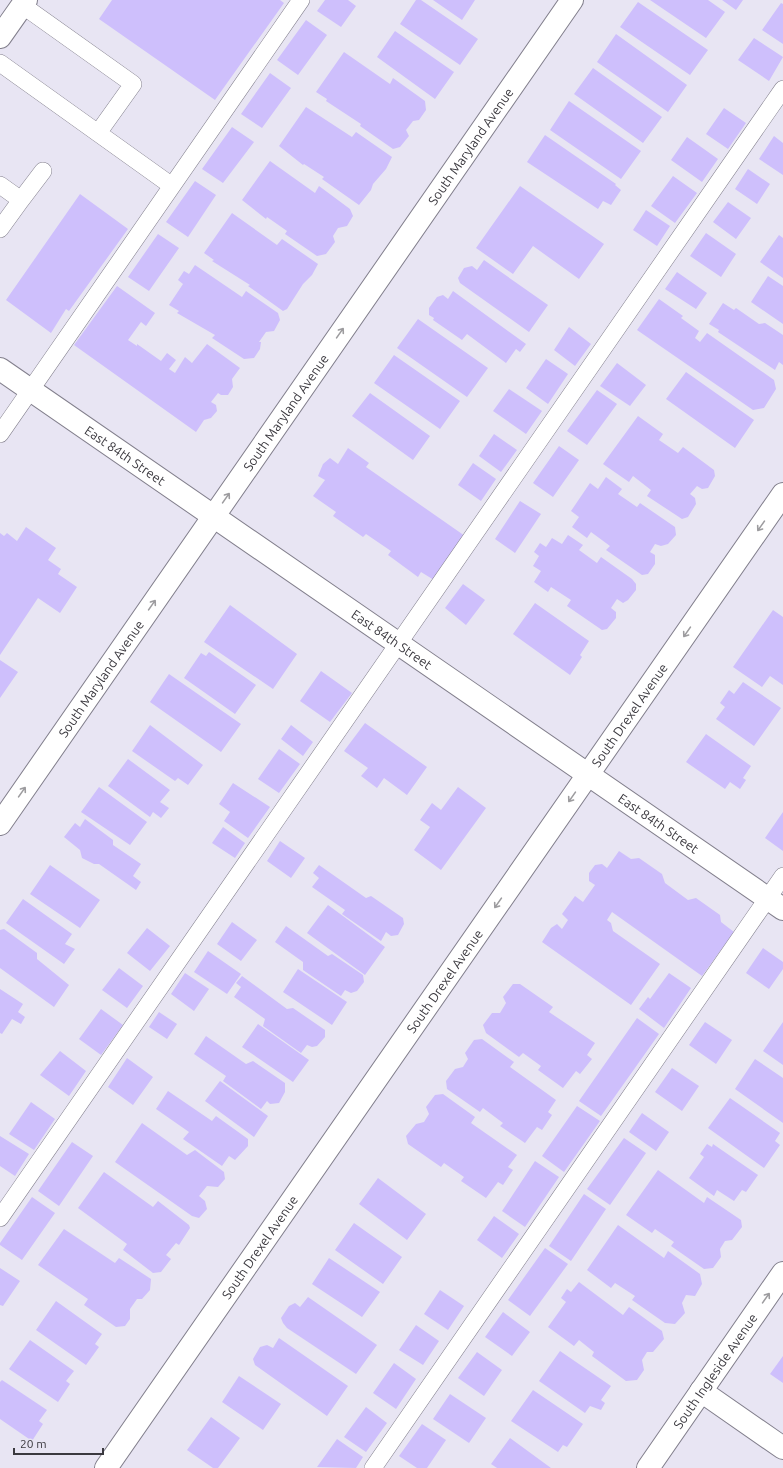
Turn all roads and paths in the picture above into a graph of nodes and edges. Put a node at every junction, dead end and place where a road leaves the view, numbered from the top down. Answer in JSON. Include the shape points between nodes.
{"nodes":[{"id":1,"x":301,"y":0,"type":"edge"},
{"id":2,"x":572,"y":0,"type":"edge"},
{"id":3,"x":24,"y":2,"type":"edge"},
{"id":4,"x":0,"y":37,"type":"edge"},
{"id":5,"x":0,"y":63,"type":"edge"},
{"id":6,"x":783,"y":89,"type":"edge"},
{"id":7,"x":98,"y":133,"type":"junction"},
{"id":8,"x":43,"y":171,"type":"dead end"},
{"id":9,"x":0,"y":185,"type":"edge"},
{"id":10,"x":172,"y":186,"type":"junction"},
{"id":11,"x":22,"y":200,"type":"junction"},
{"id":12,"x":0,"y":229,"type":"edge"},
{"id":13,"x":0,"y":369,"type":"edge"},
{"id":14,"x":31,"y":390,"type":"junction"},
{"id":15,"x":0,"y":434,"type":"edge"},
{"id":16,"x":783,"y":494,"type":"edge"},
{"id":17,"x":214,"y":516,"type":"junction"},
{"id":18,"x":398,"y":644,"type":"junction"},
{"id":19,"x":588,"y":774,"type":"junction"},
{"id":20,"x":0,"y":824,"type":"edge"},
{"id":21,"x":783,"y":876,"type":"edge"},
{"id":22,"x":775,"y":904,"type":"edge"},
{"id":23,"x":0,"y":1218,"type":"edge"},
{"id":24,"x":783,"y":1273,"type":"edge"},
{"id":25,"x":701,"y":1391,"type":"junction"},
{"id":26,"x":783,"y":1448,"type":"edge"},
{"id":27,"x":106,"y":1468,"type":"edge"},
{"id":28,"x":373,"y":1468,"type":"edge"},
{"id":29,"x":648,"y":1468,"type":"edge"}],
"edges":[{"from":1,"to":10,"type":"lane"},
{"from":17,"to":2,"type":"street","name":"South Maryland Avenue","one_way":true},
{"from":3,"to":4,"type":"street"},
{"from":3,"to":7,"type":"lane","via":[[133,84]]},
{"from":5,"to":7,"type":"lane"},
{"from":6,"to":18,"type":"lane"},
{"from":7,"to":10,"type":"lane"},
{"from":8,"to":11,"type":"lane"},
{"from":9,"to":11,"type":"lane"},
{"from":10,"to":14,"type":"lane"},
{"from":11,"to":12,"type":"lane"},
{"from":13,"to":14,"type":"street","name":"East 84th Street"},
{"from":14,"to":15,"type":"lane"},
{"from":14,"to":17,"type":"street","name":"East 84th Street"},
{"from":16,"to":19,"type":"street","name":"South Drexel Avenue","one_way":true},
{"from":17,"to":18,"type":"street","name":"East 84th Street"},
{"from":20,"to":17,"type":"street","name":"South Maryland Avenue","one_way":true},
{"from":18,"to":19,"type":"street","name":"East 84th Street"},
{"from":18,"to":23,"type":"lane"},
{"from":19,"to":22,"type":"street","name":"East 84th Street"},
{"from":19,"to":27,"type":"street","name":"South Drexel Avenue","one_way":true},
{"from":21,"to":22,"type":"lane"},
{"from":22,"to":28,"type":"lane"},
{"from":25,"to":24,"type":"street","name":"South Ingleside Avenue","one_way":true},
{"from":25,"to":26,"type":"street"},
{"from":25,"to":29,"type":"street","name":"South Ingleside Avenue"}]}
